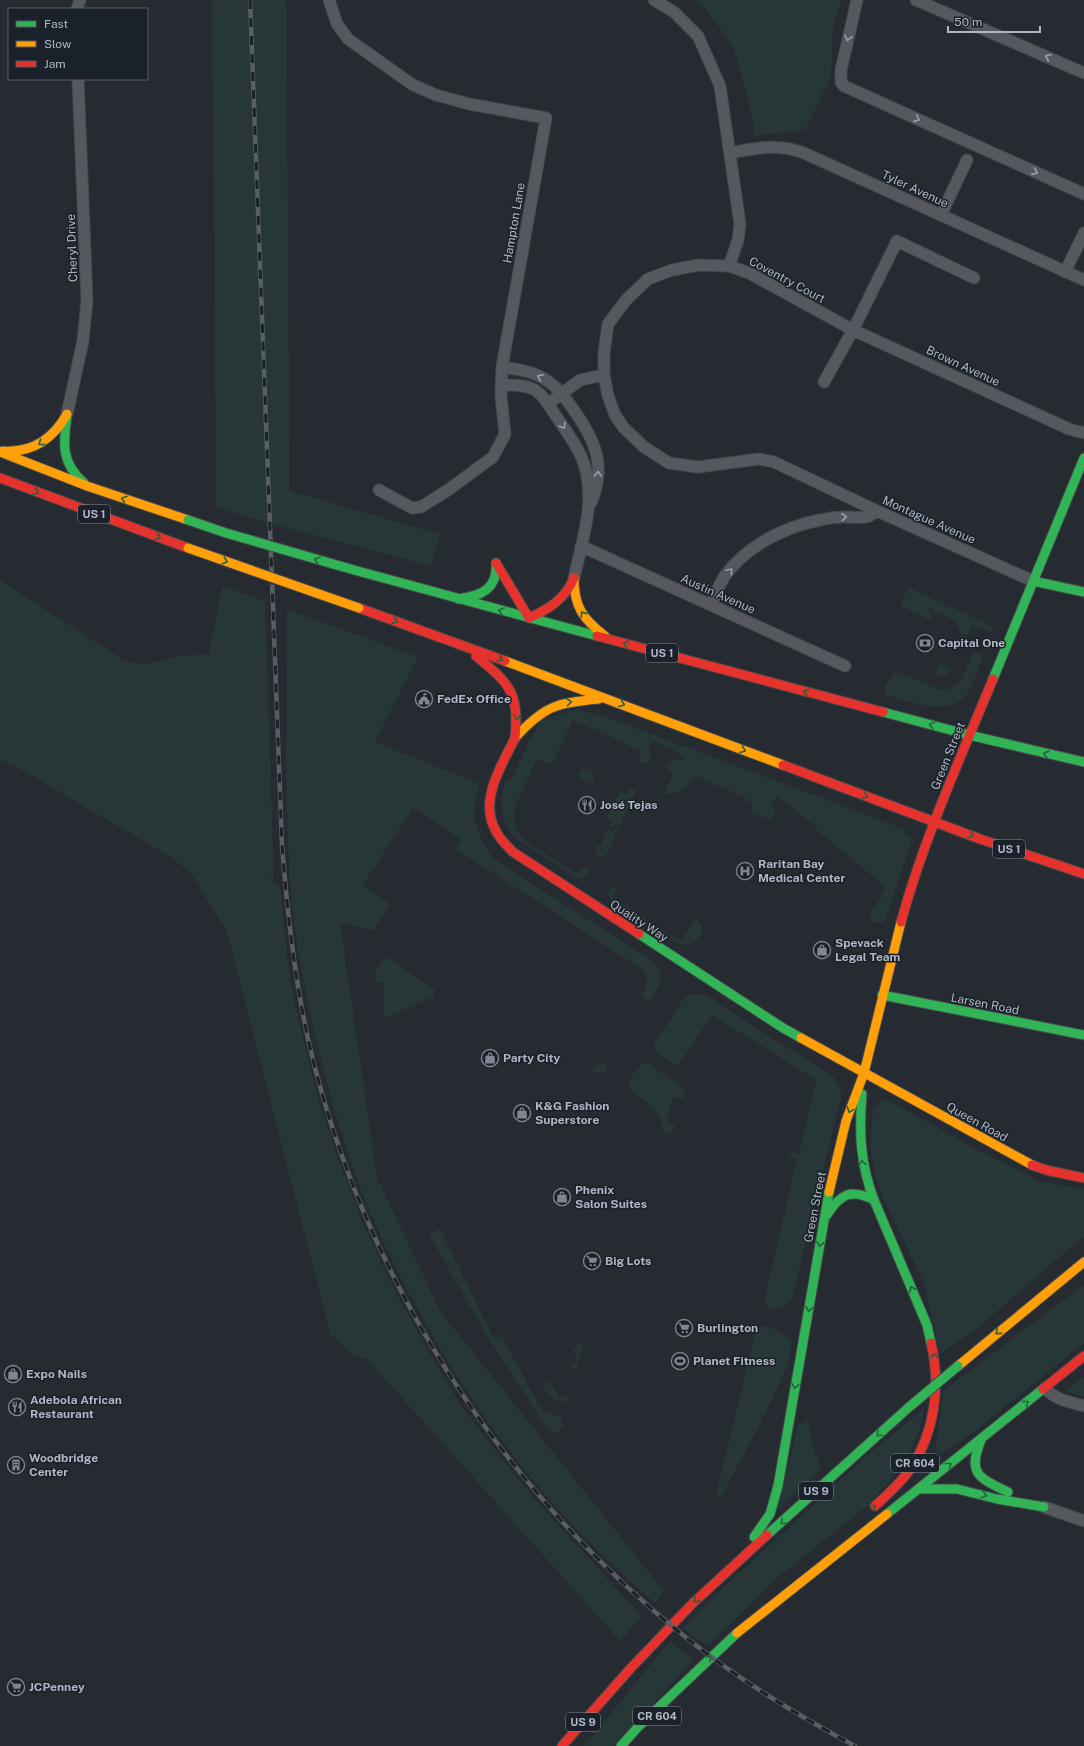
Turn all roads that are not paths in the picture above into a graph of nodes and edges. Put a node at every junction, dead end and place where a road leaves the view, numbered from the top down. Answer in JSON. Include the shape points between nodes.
{"nodes":[{"id":1,"x":329,"y":0,"type":"edge"},
{"id":2,"x":654,"y":0,"type":"edge"},
{"id":3,"x":857,"y":0,"type":"edge"},
{"id":4,"x":916,"y":0,"type":"edge"},
{"id":5,"x":1084,"y":73,"type":"edge"},
{"id":6,"x":78,"y":80,"type":"edge"},
{"id":7,"x":730,"y":153,"type":"junction"},
{"id":8,"x":967,"y":160,"type":"dead end"},
{"id":9,"x":1084,"y":194,"type":"edge"},
{"id":10,"x":941,"y":215,"type":"junction"},
{"id":11,"x":1084,"y":233,"type":"edge"},
{"id":12,"x":729,"y":266,"type":"junction"},
{"id":13,"x":1065,"y":272,"type":"junction"},
{"id":14,"x":974,"y":278,"type":"dead end"},
{"id":15,"x":1084,"y":280,"type":"edge"},
{"id":16,"x":833,"y":319,"type":"joint"},
{"id":17,"x":853,"y":330,"type":"junction"},
{"id":18,"x":502,"y":367,"type":"junction"},
{"id":19,"x":604,"y":375,"type":"junction"},
{"id":20,"x":824,"y":382,"type":"dead end"},
{"id":21,"x":501,"y":385,"type":"junction"},
{"id":22,"x":562,"y":394,"type":"junction"},
{"id":23,"x":548,"y":404,"type":"junction"},
{"id":24,"x":67,"y":414,"type":"junction"},
{"id":25,"x":1084,"y":433,"type":"edge"},
{"id":26,"x":592,"y":438,"type":"junction"},
{"id":27,"x":576,"y":446,"type":"junction"},
{"id":28,"x":0,"y":451,"type":"edge"},
{"id":29,"x":1084,"y":458,"type":"edge"},
{"id":30,"x":767,"y":460,"type":"joint"},
{"id":31,"x":0,"y":478,"type":"edge"},
{"id":32,"x":87,"y":486,"type":"junction"},
{"id":33,"x":379,"y":490,"type":"dead end"},
{"id":34,"x":589,"y":509,"type":"junction"},
{"id":35,"x":875,"y":510,"type":"junction"},
{"id":36,"x":581,"y":546,"type":"junction"},
{"id":37,"x":574,"y":578,"type":"junction"},
{"id":38,"x":1033,"y":580,"type":"junction"},
{"id":39,"x":1084,"y":592,"type":"edge"},
{"id":40,"x":458,"y":599,"type":"junction"},
{"id":41,"x":711,"y":605,"type":"junction"},
{"id":42,"x":528,"y":618,"type":"junction"},
{"id":43,"x":610,"y":640,"type":"junction"},
{"id":44,"x":463,"y":645,"type":"junction"},
{"id":45,"x":845,"y":666,"type":"dead end"},
{"id":46,"x":606,"y":698,"type":"junction"},
{"id":47,"x":970,"y":735,"type":"junction"},
{"id":48,"x":515,"y":738,"type":"junction"},
{"id":49,"x":1084,"y":762,"type":"edge"},
{"id":50,"x":934,"y":822,"type":"junction"},
{"id":51,"x":1084,"y":874,"type":"edge"},
{"id":52,"x":882,"y":995,"type":"junction"},
{"id":53,"x":1084,"y":1035,"type":"edge"},
{"id":54,"x":864,"y":1073,"type":"junction"},
{"id":55,"x":1084,"y":1178,"type":"edge"},
{"id":56,"x":874,"y":1200,"type":"junction"},
{"id":57,"x":825,"y":1217,"type":"junction"},
{"id":58,"x":1068,"y":1262,"type":"dead end"},
{"id":59,"x":1084,"y":1262,"type":"edge"},
{"id":60,"x":1028,"y":1307,"type":"junction"},
{"id":61,"x":1084,"y":1356,"type":"edge"},
{"id":62,"x":1045,"y":1388,"type":"junction"},
{"id":63,"x":1084,"y":1406,"type":"edge"},
{"id":64,"x":981,"y":1440,"type":"junction"},
{"id":65,"x":918,"y":1489,"type":"junction"},
{"id":66,"x":1044,"y":1508,"type":"junction"},
{"id":67,"x":869,"y":1511,"type":"dead end"},
{"id":68,"x":1084,"y":1521,"type":"edge"},
{"id":69,"x":849,"y":1533,"type":"dead end"},
{"id":70,"x":819,"y":1567,"type":"junction"},
{"id":71,"x":724,"y":1573,"type":"junction"},
{"id":72,"x":681,"y":1685,"type":"junction"},
{"id":73,"x":562,"y":1746,"type":"edge"},
{"id":74,"x":621,"y":1746,"type":"edge"},
{"id":75,"x":633,"y":1746,"type":"edge"}],
"edges":[{"from":1,"to":18,"type":"street","name":"Hampton Lane","via":[[337,24],[348,39],[413,85],[468,104],[546,118]]},
{"from":2,"to":7,"type":"street","via":[[674,12],[698,36],[720,86]]},
{"from":3,"to":9,"type":"street","one_way":true,"via":[[841,70],[841,82],[844,86]]},
{"from":5,"to":4,"type":"street","one_way":true},
{"from":6,"to":24,"type":"street","name":"Cheryl Drive","via":[[87,300],[83,341]]},
{"from":7,"to":10,"type":"street","name":"Tyler Avenue","via":[[773,146],[795,150]]},
{"from":7,"to":12,"type":"street","via":[[740,224],[738,240]]},
{"from":8,"to":10,"type":"street"},
{"from":10,"to":13,"type":"street","name":"Tyler Avenue"},
{"from":11,"to":13,"type":"street"},
{"from":12,"to":16,"type":"street","name":"Coventry Court","via":[[749,273]]},
{"from":12,"to":19,"type":"street","name":"Coventry Court","via":[[698,264],[648,279],[626,300],[608,324]]},
{"from":13,"to":15,"type":"street","name":"Tyler Avenue"},
{"from":14,"to":17,"type":"street","via":[[897,241]]},
{"from":16,"to":17,"type":"street","name":"Brown Avenue"},
{"from":17,"to":20,"type":"street"},
{"from":17,"to":25,"type":"street","name":"Brown Avenue","via":[[1063,426]]},
{"from":18,"to":21,"type":"street","name":"Hampton Lane"},
{"from":22,"to":18,"type":"street","one_way":true,"via":[[536,375]]},
{"from":19,"to":22,"type":"street","via":[[580,380]]},
{"from":19,"to":30,"type":"street","name":"Coventry Court","via":[[615,416],[644,447],[669,463],[698,467],[744,460]]},
{"from":21,"to":23,"type":"street","via":[[532,387]]},
{"from":21,"to":33,"type":"street","name":"Hampton Lane","via":[[505,434],[492,457],[421,507],[412,508]]},
{"from":22,"to":23,"type":"street"},
{"from":22,"to":26,"type":"street"},
{"from":23,"to":27,"type":"street","one_way":true},
{"from":24,"to":28,"type":"main road","one_way":true,"via":[[52,434],[36,447],[14,452]]},
{"from":24,"to":32,"type":"main road","via":[[64,442],[66,461],[77,478]]},
{"from":26,"to":27,"type":"street"},
{"from":34,"to":26,"type":"street","one_way":true,"via":[[599,474]]},
{"from":27,"to":34,"type":"street","via":[[587,477]]},
{"from":28,"to":32,"type":"main road","number":"US 1"},
{"from":29,"to":38,"type":"main road","name":"Green Street","number":"CR 604"},
{"from":30,"to":35,"type":"street","name":"Montague Avenue"},
{"from":31,"to":44,"type":"main road","number":"US 1","one_way":true,"bridge":true,"via":[[97,516]]},
{"from":40,"to":32,"type":"main road","number":"US 1","one_way":true,"bridge":true,"via":[[240,538]]},
{"from":34,"to":36,"type":"street"},
{"from":35,"to":38,"type":"street","name":"Montague Avenue"},
{"from":41,"to":35,"type":"street","one_way":true,"via":[[730,570],[750,551],[768,539],[809,522],[866,517]]},
{"from":36,"to":37,"type":"street"},
{"from":36,"to":41,"type":"street","name":"Austin Avenue"},
{"from":37,"to":42,"type":"main road","via":[[568,593],[561,601]]},
{"from":43,"to":37,"type":"main road","one_way":true,"via":[[588,622],[579,609]]},
{"from":38,"to":39,"type":"main road","name":"Montague Avenue"},
{"from":38,"to":47,"type":"main road","name":"Green Street","number":"CR 604"},
{"from":42,"to":40,"type":"main road","number":"US 1","one_way":true},
{"from":40,"to":42,"type":"main road","via":[[480,594],[490,587],[496,578],[496,563]]},
{"from":41,"to":45,"type":"street","name":"Austin Avenue"},
{"from":42,"to":43,"type":"main road","number":"US 1"},
{"from":47,"to":43,"type":"main road","number":"US 1","one_way":true},
{"from":44,"to":46,"type":"main road","number":"US 1","one_way":true},
{"from":44,"to":48,"type":"main road","one_way":true,"via":[[503,679],[513,691],[518,711]]},
{"from":48,"to":46,"type":"main road","one_way":true,"via":[[546,708],[562,703]]},
{"from":46,"to":50,"type":"main road","number":"US 1","one_way":true},
{"from":49,"to":47,"type":"main road","number":"US 1","one_way":true},
{"from":47,"to":50,"type":"main road","name":"Green Street","number":"CR 604"},
{"from":48,"to":54,"type":"main road","name":"Quality Way","via":[[494,783],[489,807],[494,829],[507,847],[766,1018]]},
{"from":50,"to":51,"type":"main road","number":"US 1","one_way":true},
{"from":50,"to":52,"type":"main road","name":"Green Street","number":"CR 604","via":[[907,900]]},
{"from":52,"to":53,"type":"main road","name":"Larsen Road"},
{"from":52,"to":54,"type":"main road","name":"Green Street","number":"CR 604"},
{"from":54,"to":55,"type":"main road","name":"Queen Road","via":[[1029,1164]]},
{"from":56,"to":54,"type":"main road","name":"Green Street","number":"CR 604","one_way":true,"via":[[863,1170],[860,1147],[859,1126]]},
{"from":54,"to":57,"type":"main road","name":"Green Street","number":"CR 604","one_way":true,"via":[[846,1121]]},
{"from":56,"to":57,"type":"main road","via":[[862,1194],[847,1194],[834,1203]]},
{"from":67,"to":56,"type":"main road","number":"CR 604","one_way":true,"via":[[898,1486],[916,1461],[930,1427],[936,1390],[934,1355],[927,1325]]},
{"from":57,"to":71,"type":"main road","name":"Green Street","number":"CR 604","one_way":true,"via":[[774,1502],[759,1531]]},
{"from":58,"to":60,"type":"main road"},
{"from":59,"to":60,"type":"main road","number":"US 9"},
{"from":60,"to":71,"type":"main road","number":"US 9","one_way":true,"bridge":true,"via":[[908,1408]]},
{"from":61,"to":62,"type":"main road"},
{"from":62,"to":63,"type":"street","via":[[1052,1396]]},
{"from":64,"to":62,"type":"main road","one_way":true},
{"from":65,"to":64,"type":"main road","one_way":true},
{"from":64,"to":66,"type":"main road","via":[[975,1451],[974,1465],[978,1476]]},
{"from":65,"to":66,"type":"main road","one_way":true,"via":[[957,1489]]},
{"from":65,"to":70,"type":"main road"},
{"from":66,"to":68,"type":"street"},
{"from":69,"to":70,"type":"main road"},
{"from":72,"to":70,"type":"main road","one_way":true,"via":[[748,1623]]},
{"from":71,"to":73,"type":"main road","number":"US 9","one_way":true,"via":[[635,1663]]},
{"from":72,"to":74,"type":"main road"},
{"from":72,"to":75,"type":"main road","number":"CR 604"}]}
